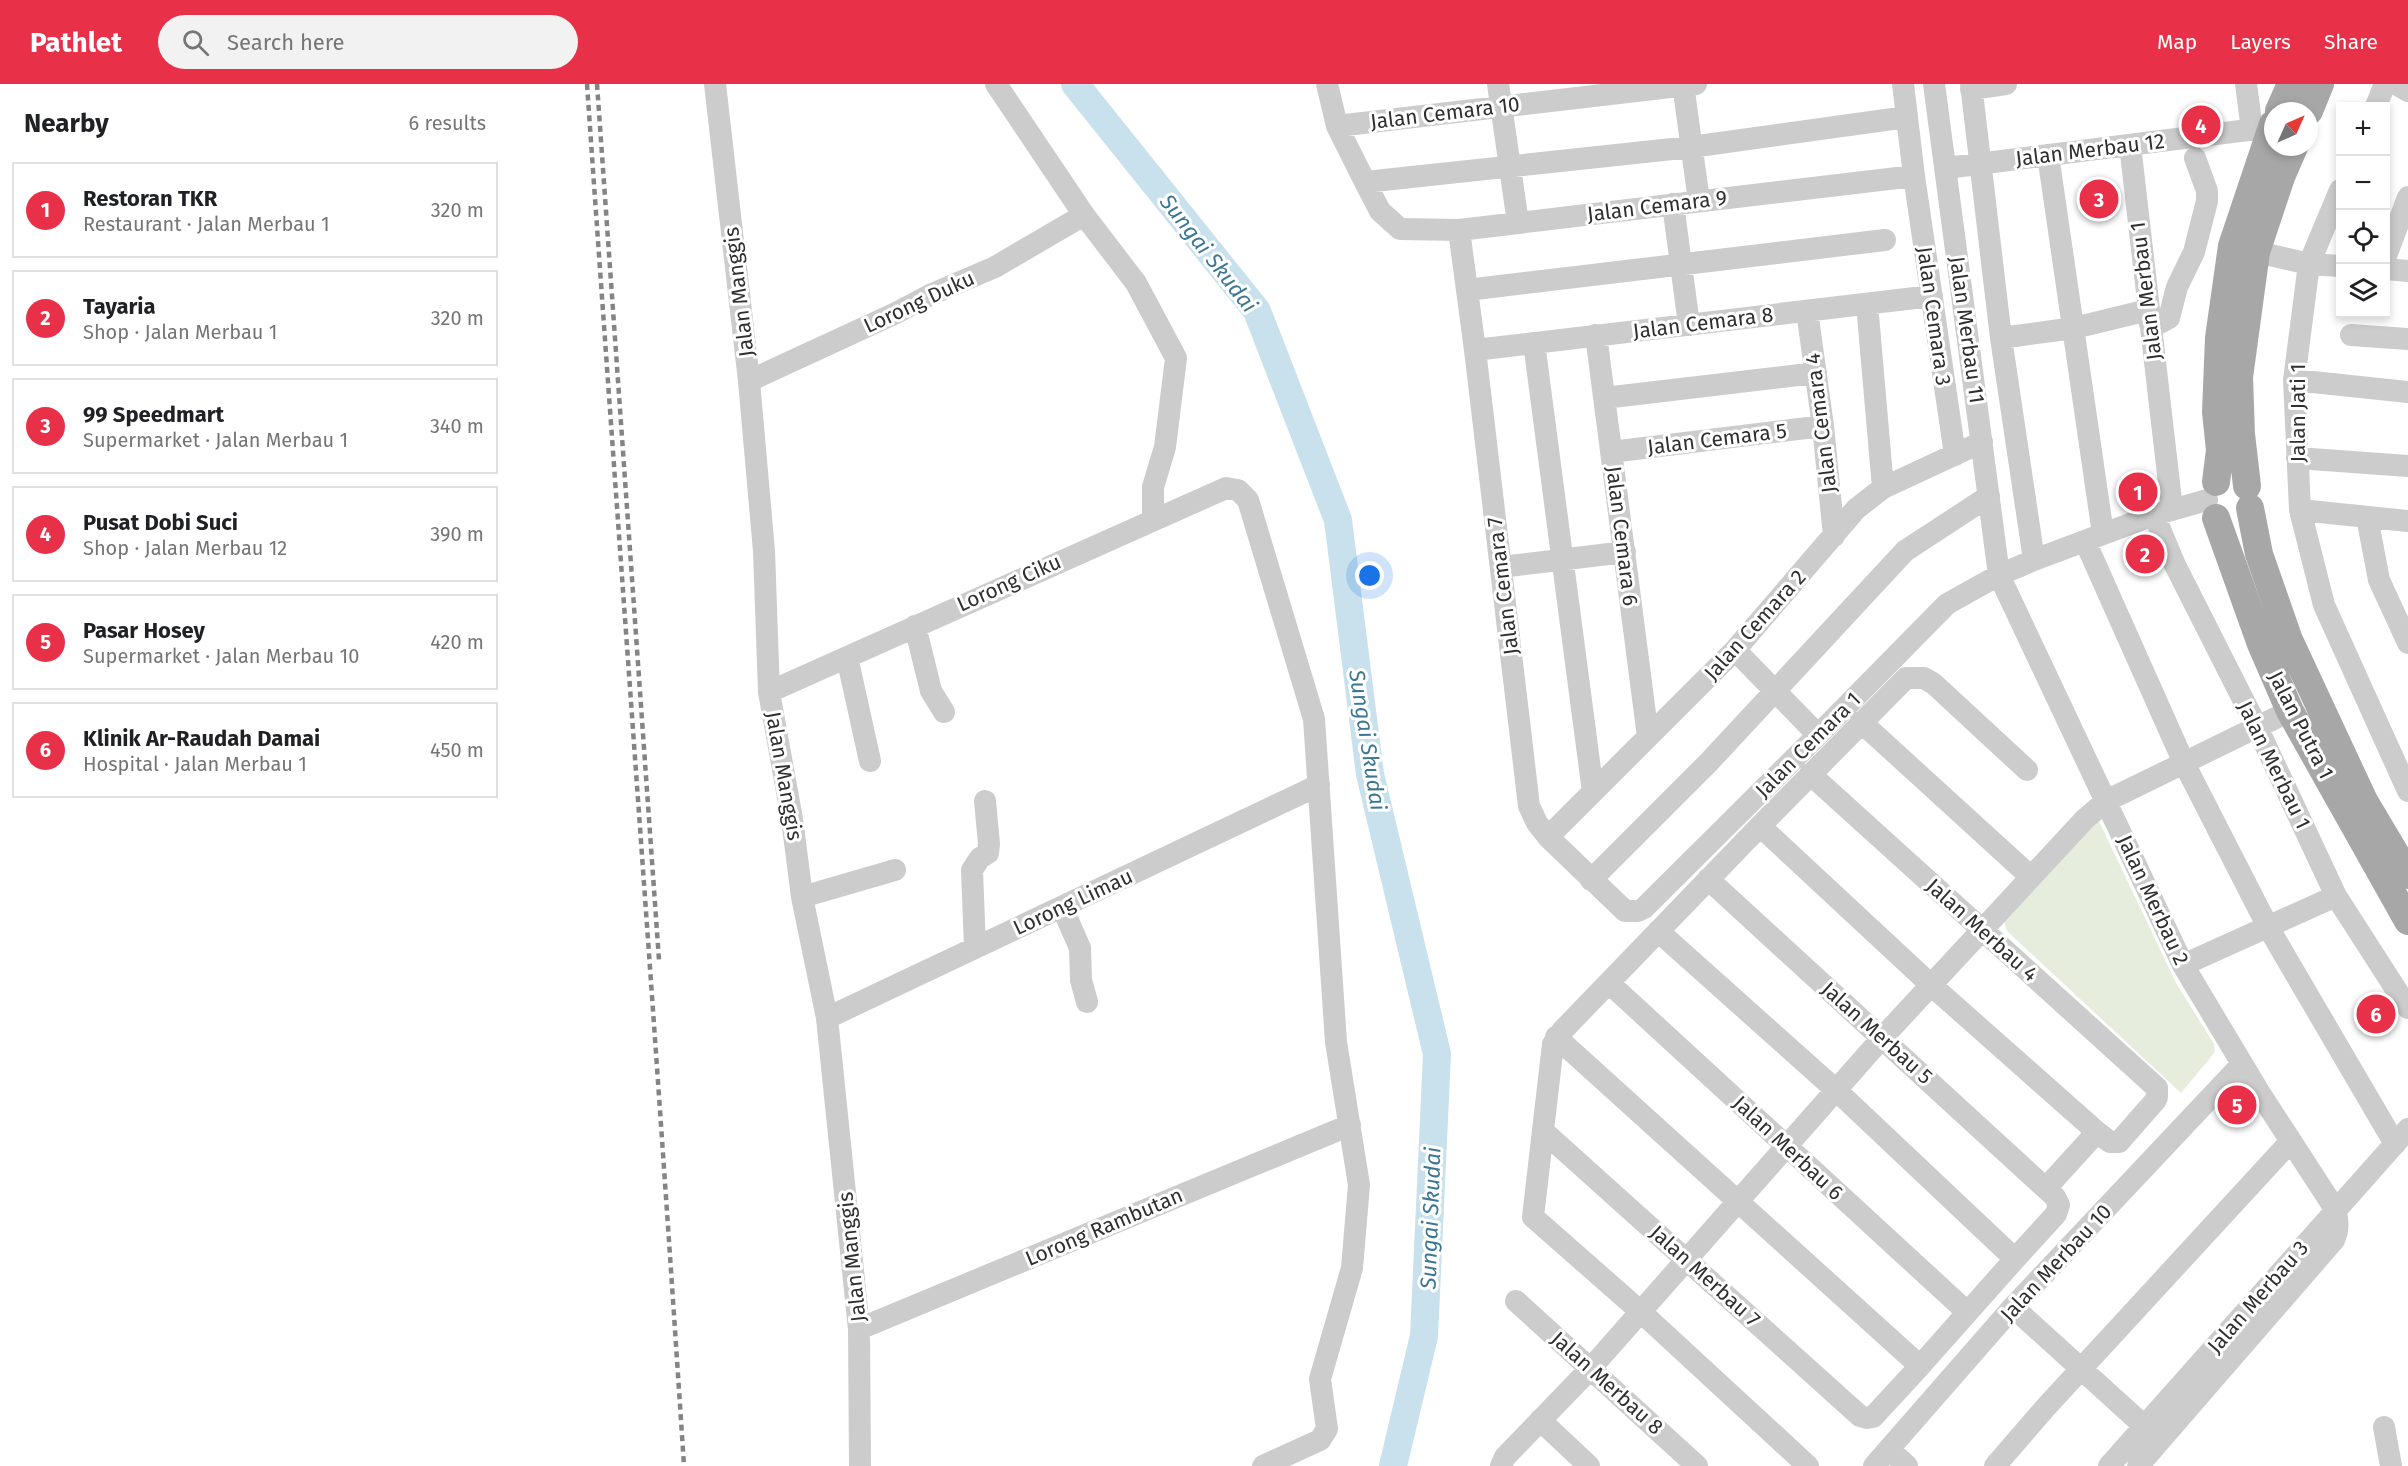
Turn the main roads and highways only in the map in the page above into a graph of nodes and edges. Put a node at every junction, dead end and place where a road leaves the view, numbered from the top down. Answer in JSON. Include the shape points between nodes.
{"nodes":[{"id":1,"x":2291,"y":84,"type":"edge"},
{"id":2,"x":2320,"y":84,"type":"edge"},
{"id":3,"x":2281,"y":102,"type":"edge"},
{"id":4,"x":2313,"y":102,"type":"edge"},
{"id":5,"x":2264,"y":148,"type":"edge"},
{"id":6,"x":2290,"y":156,"type":"edge"},
{"id":7,"x":2244,"y":249,"type":"junction"},
{"id":8,"x":2249,"y":497,"type":"junction"},
{"id":9,"x":2213,"y":500,"type":"junction"},
{"id":10,"x":2408,"y":875,"type":"edge"},
{"id":11,"x":2408,"y":921,"type":"edge"}],
"edges":[{"from":1,"to":3,"type":"main road","name":"Jalan Putra 1"},
{"from":2,"to":4,"type":"main road"},
{"from":5,"to":7,"type":"main road","name":"Jalan Putra 1"},
{"from":6,"to":7,"type":"main road","name":"Jalan Putra 1"},
{"from":7,"to":8,"type":"main road","name":"Jalan Putra 1","via":[[2241,434]]},
{"from":7,"to":9,"type":"main road","name":"Jalan Putra 1","via":[[2219,338],[2216,412],[2220,450]]},
{"from":8,"to":9,"type":"main road","via":[[2235,478],[2228,478]]},
{"from":8,"to":9,"type":"main road","via":[[2247,515],[2235,522],[2228,522]]},
{"from":8,"to":10,"type":"main road","name":"Jalan Putra 1","via":[[2259,554],[2289,640],[2364,801]]},
{"from":9,"to":11,"type":"main road","name":"Jalan Putra 1","via":[[2261,644],[2290,711]]}]}
